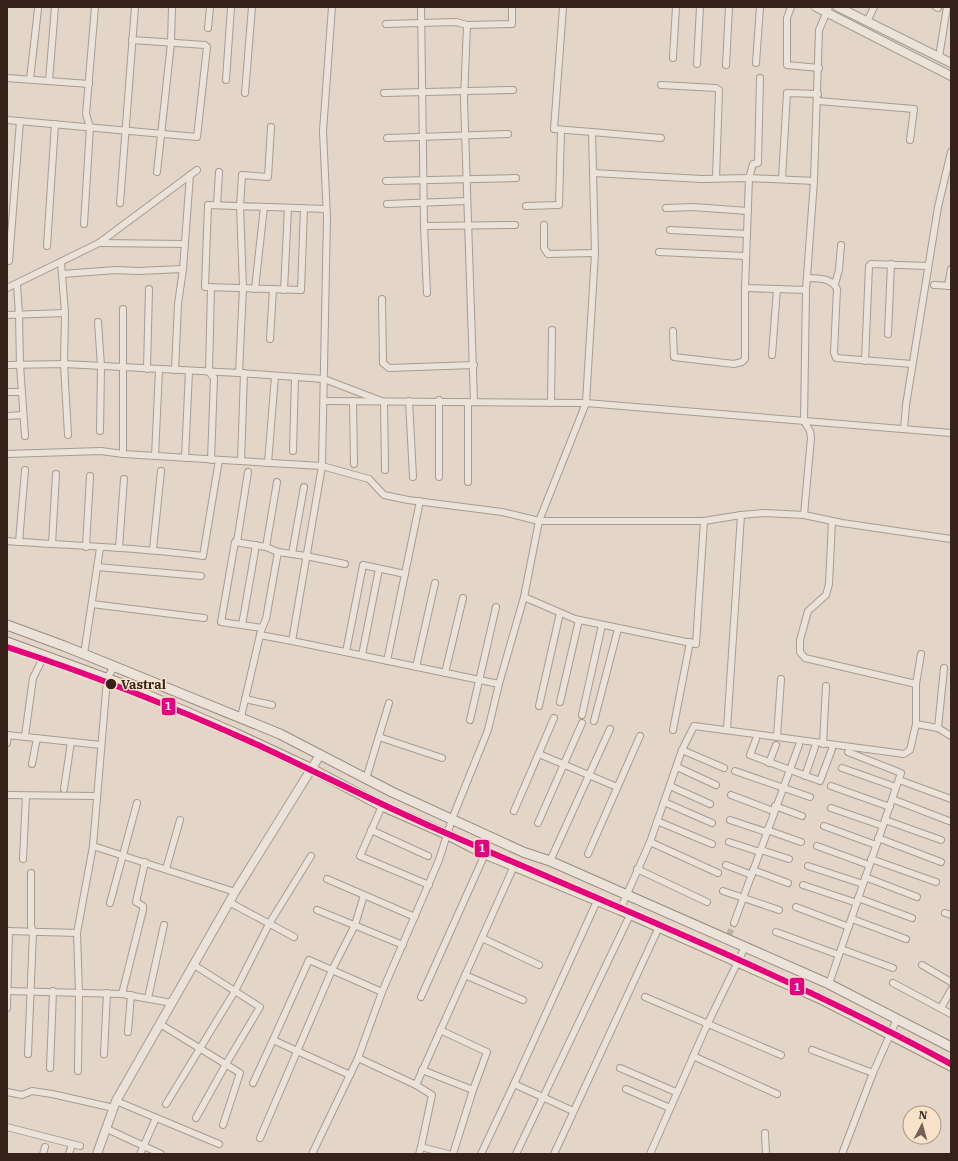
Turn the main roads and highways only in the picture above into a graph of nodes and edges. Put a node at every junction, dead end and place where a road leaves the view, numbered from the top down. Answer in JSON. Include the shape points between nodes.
{"nodes":[{"id":1,"x":7,"y":625,"type":"edge"},
{"id":2,"x":7,"y":642,"type":"edge"},
{"id":3,"x":951,"y":1047,"type":"edge"},
{"id":4,"x":951,"y":1066,"type":"edge"}],
"edges":[{"from":1,"to":3,"type":"main road","via":[[241,717],[523,852],[550,861],[728,937],[829,984]]},
{"from":2,"to":4,"type":"main road","via":[[107,679],[237,734],[485,854],[620,910],[823,1000]]}]}
